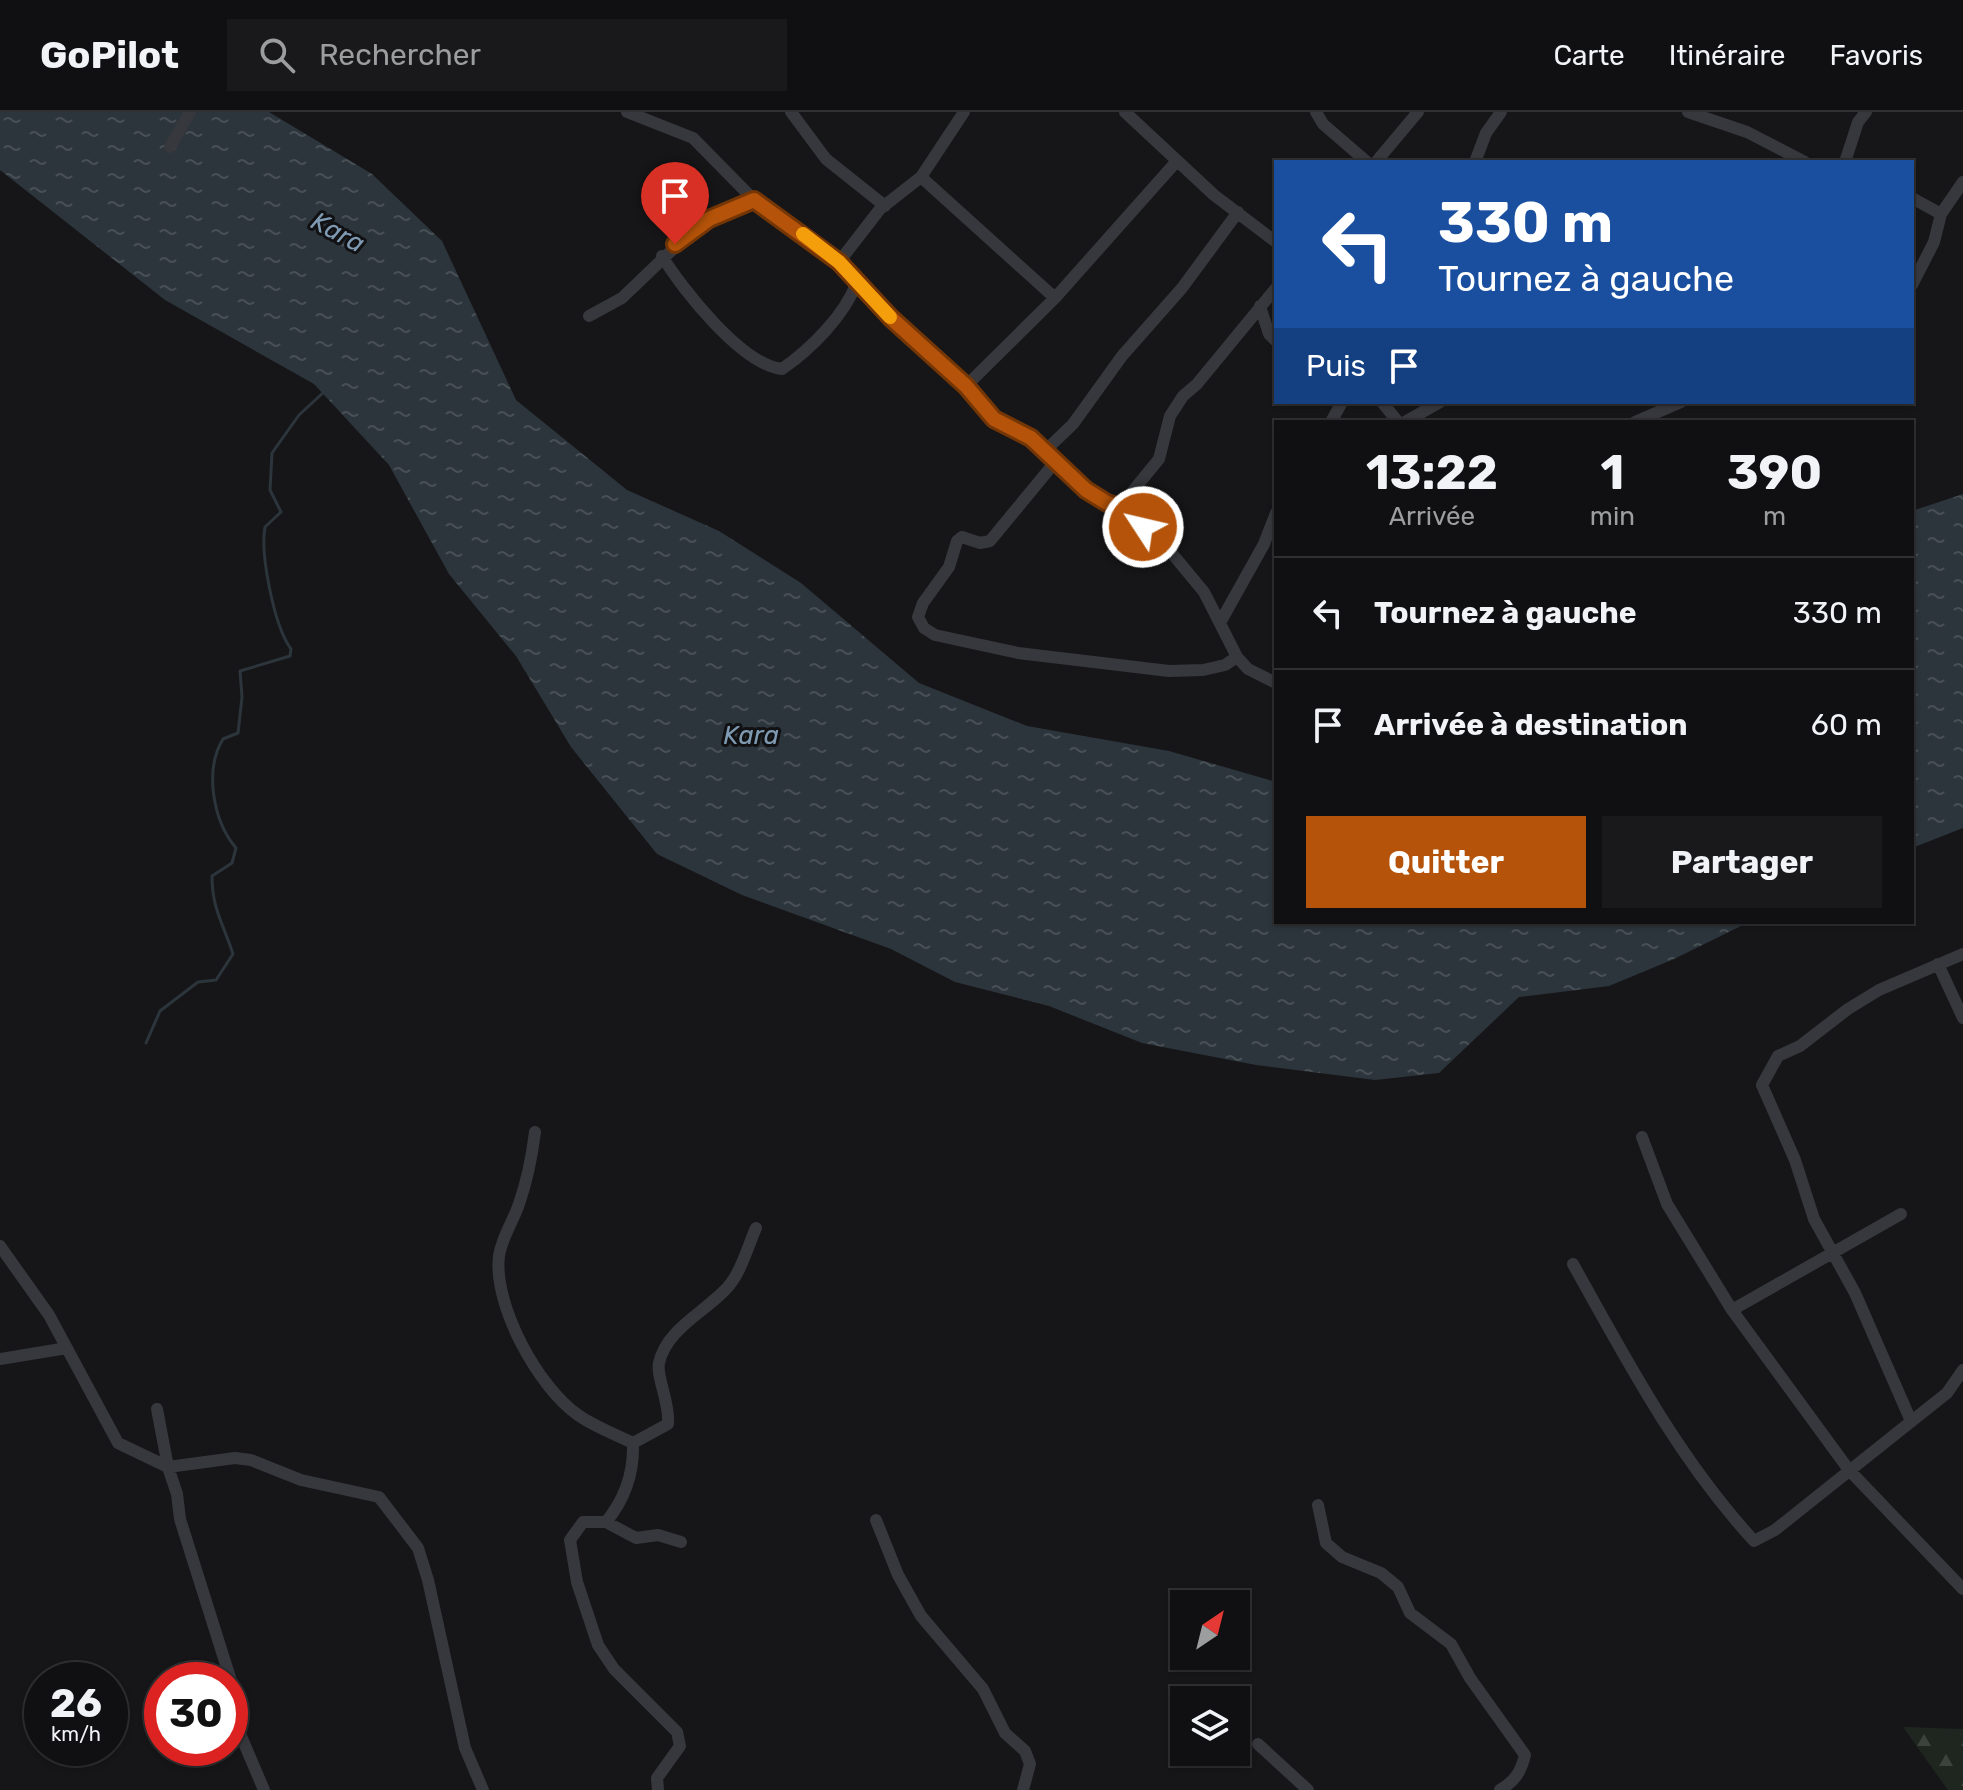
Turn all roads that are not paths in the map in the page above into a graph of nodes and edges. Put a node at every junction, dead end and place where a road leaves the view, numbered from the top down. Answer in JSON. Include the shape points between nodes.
{"nodes":[{"id":1,"x":190,"y":112,"type":"edge"},
{"id":2,"x":627,"y":112,"type":"edge"},
{"id":3,"x":791,"y":112,"type":"edge"},
{"id":4,"x":964,"y":112,"type":"edge"},
{"id":5,"x":1125,"y":112,"type":"edge"},
{"id":6,"x":1316,"y":112,"type":"edge"},
{"id":7,"x":1418,"y":112,"type":"edge"},
{"id":8,"x":1501,"y":112,"type":"edge"},
{"id":9,"x":1688,"y":112,"type":"edge"},
{"id":10,"x":1866,"y":112,"type":"edge"},
{"id":11,"x":170,"y":147,"type":"dead end"},
{"id":12,"x":1365,"y":160,"type":"edge"},
{"id":13,"x":1378,"y":160,"type":"edge"},
{"id":14,"x":1476,"y":160,"type":"edge"},
{"id":15,"x":1801,"y":160,"type":"edge"},
{"id":16,"x":1846,"y":160,"type":"edge"},
{"id":17,"x":1176,"y":162,"type":"junction"},
{"id":18,"x":921,"y":177,"type":"junction"},
{"id":19,"x":1963,"y":182,"type":"edge"},
{"id":20,"x":1914,"y":199,"type":"edge"},
{"id":21,"x":754,"y":200,"type":"junction"},
{"id":22,"x":885,"y":206,"type":"junction"},
{"id":23,"x":1238,"y":212,"type":"junction"},
{"id":24,"x":1941,"y":214,"type":"junction"},
{"id":25,"x":1274,"y":240,"type":"edge"},
{"id":26,"x":662,"y":256,"type":"junction"},
{"id":27,"x":839,"y":262,"type":"junction"},
{"id":28,"x":1914,"y":281,"type":"edge"},
{"id":29,"x":857,"y":282,"type":"junction"},
{"id":30,"x":1274,"y":290,"type":"edge"},
{"id":31,"x":1055,"y":298,"type":"junction"},
{"id":32,"x":1260,"y":306,"type":"junction"},
{"id":33,"x":589,"y":316,"type":"dead end"},
{"id":34,"x":1274,"y":339,"type":"edge"},
{"id":35,"x":966,"y":386,"type":"junction"},
{"id":36,"x":1384,"y":404,"type":"edge"},
{"id":37,"x":1436,"y":404,"type":"edge"},
{"id":38,"x":1676,"y":404,"type":"edge"},
{"id":39,"x":1396,"y":420,"type":"edge"},
{"id":40,"x":1408,"y":420,"type":"edge"},
{"id":41,"x":1640,"y":420,"type":"edge"},
{"id":42,"x":1047,"y":449,"type":"junction"},
{"id":43,"x":1056,"y":461,"type":"junction"},
{"id":44,"x":1126,"y":509,"type":"junction"},
{"id":45,"x":1274,"y":518,"type":"edge"},
{"id":46,"x":1221,"y":621,"type":"junction"},
{"id":47,"x":1237,"y":657,"type":"junction"},
{"id":48,"x":1274,"y":682,"type":"edge"},
{"id":49,"x":1963,"y":954,"type":"edge"},
{"id":50,"x":1938,"y":964,"type":"junction"},
{"id":51,"x":1963,"y":1018,"type":"edge"},
{"id":52,"x":535,"y":1132,"type":"dead end"},
{"id":53,"x":1642,"y":1137,"type":"dead end"},
{"id":54,"x":1901,"y":1214,"type":"dead end"},
{"id":55,"x":756,"y":1228,"type":"dead end"},
{"id":56,"x":0,"y":1246,"type":"edge"},
{"id":57,"x":1831,"y":1251,"type":"junction"},
{"id":58,"x":1573,"y":1264,"type":"dead end"},
{"id":59,"x":1732,"y":1310,"type":"junction"},
{"id":60,"x":67,"y":1348,"type":"junction"},
{"id":61,"x":0,"y":1359,"type":"edge"},
{"id":62,"x":1963,"y":1370,"type":"edge"},
{"id":63,"x":157,"y":1409,"type":"dead end"},
{"id":64,"x":1911,"y":1421,"type":"junction"},
{"id":65,"x":633,"y":1443,"type":"junction"},
{"id":66,"x":168,"y":1467,"type":"junction"},
{"id":67,"x":1849,"y":1470,"type":"junction"},
{"id":68,"x":1318,"y":1505,"type":"dead end"},
{"id":69,"x":876,"y":1520,"type":"dead end"},
{"id":70,"x":606,"y":1522,"type":"junction"},
{"id":71,"x":681,"y":1542,"type":"dead end"},
{"id":72,"x":1963,"y":1589,"type":"edge"},
{"id":73,"x":1258,"y":1744,"type":"dead end"},
{"id":74,"x":264,"y":1790,"type":"edge"},
{"id":75,"x":483,"y":1790,"type":"edge"},
{"id":76,"x":658,"y":1790,"type":"edge"},
{"id":77,"x":1023,"y":1790,"type":"edge"},
{"id":78,"x":1308,"y":1790,"type":"edge"},
{"id":79,"x":1500,"y":1790,"type":"edge"}],
"edges":[{"from":1,"to":11,"type":"street"},
{"from":2,"to":21,"type":"street","via":[[693,138]]},
{"from":3,"to":22,"type":"street","via":[[826,159]]},
{"from":4,"to":18,"type":"street"},
{"from":5,"to":17,"type":"street"},
{"from":6,"to":12,"type":"street"},
{"from":7,"to":13,"type":"street"},
{"from":8,"to":14,"type":"street"},
{"from":9,"to":15,"type":"street","via":[[1747,132]]},
{"from":10,"to":16,"type":"street"},
{"from":17,"to":23,"type":"street"},
{"from":17,"to":31,"type":"street"},
{"from":18,"to":22,"type":"street"},
{"from":18,"to":31,"type":"street"},
{"from":19,"to":24,"type":"street"},
{"from":20,"to":24,"type":"street"},
{"from":21,"to":26,"type":"street","via":[[709,219]]},
{"from":21,"to":27,"type":"street"},
{"from":22,"to":27,"type":"street"},
{"from":23,"to":25,"type":"street"},
{"from":23,"to":42,"type":"street","via":[[1073,424]]},
{"from":24,"to":28,"type":"street"},
{"from":26,"to":29,"type":"street","via":[[683,291],[753,357],[772,368],[792,362],[846,305]]},
{"from":26,"to":33,"type":"street","via":[[622,298]]},
{"from":27,"to":29,"type":"street"},
{"from":29,"to":35,"type":"street"},
{"from":30,"to":32,"type":"street"},
{"from":31,"to":35,"type":"street"},
{"from":32,"to":34,"type":"street"},
{"from":32,"to":44,"type":"street","via":[[1183,396],[1170,416],[1159,459],[1132,492]]},
{"from":35,"to":42,"type":"street","via":[[994,419]]},
{"from":36,"to":39,"type":"street"},
{"from":37,"to":40,"type":"street"},
{"from":38,"to":41,"type":"street"},
{"from":42,"to":43,"type":"street"},
{"from":43,"to":44,"type":"street","via":[[1086,490]]},
{"from":43,"to":47,"type":"street","via":[[990,541],[957,541],[940,584],[923,603],[918,617],[924,628],[976,646],[1169,671],[1203,670]]},
{"from":44,"to":46,"type":"street","via":[[1188,571]]},
{"from":45,"to":46,"type":"street"},
{"from":46,"to":47,"type":"street"},
{"from":47,"to":48,"type":"street"},
{"from":49,"to":50,"type":"street"},
{"from":50,"to":51,"type":"street"},
{"from":50,"to":57,"type":"street","via":[[1879,990],[1778,1056],[1762,1085]]},
{"from":52,"to":65,"type":"street","via":[[518,1207],[499,1255],[506,1316],[550,1389],[592,1425]]},
{"from":53,"to":59,"type":"street","via":[[1667,1204]]},
{"from":54,"to":57,"type":"street"},
{"from":55,"to":65,"type":"street","via":[[725,1290],[667,1339],[658,1366],[669,1406],[668,1424]]},
{"from":56,"to":60,"type":"street"},
{"from":57,"to":59,"type":"street"},
{"from":57,"to":64,"type":"street"},
{"from":58,"to":67,"type":"street","via":[[1654,1409],[1707,1487],[1754,1541]]},
{"from":59,"to":67,"type":"street"},
{"from":60,"to":61,"type":"street"},
{"from":60,"to":66,"type":"street","via":[[118,1443]]},
{"from":62,"to":64,"type":"street","via":[[1947,1393]]},
{"from":63,"to":66,"type":"street"},
{"from":64,"to":67,"type":"street"},
{"from":65,"to":70,"type":"street","via":[[629,1483]]},
{"from":66,"to":74,"type":"street","via":[[233,1687],[241,1736]]},
{"from":66,"to":75,"type":"street","via":[[251,1460],[301,1480],[379,1497],[418,1548],[465,1748]]},
{"from":67,"to":72,"type":"street"},
{"from":68,"to":79,"type":"street","via":[[1326,1543],[1398,1587],[1410,1613],[1451,1644],[1517,1741],[1525,1755],[1522,1766],[1514,1781]]},
{"from":69,"to":77,"type":"street","via":[[921,1616],[983,1689],[1005,1733],[1025,1751],[1030,1764]]},
{"from":70,"to":71,"type":"street","via":[[636,1538],[658,1535]]},
{"from":70,"to":76,"type":"street","via":[[583,1522],[570,1540],[571,1556],[598,1645],[614,1669],[677,1732],[680,1746],[657,1778]]},
{"from":73,"to":78,"type":"street"}]}
